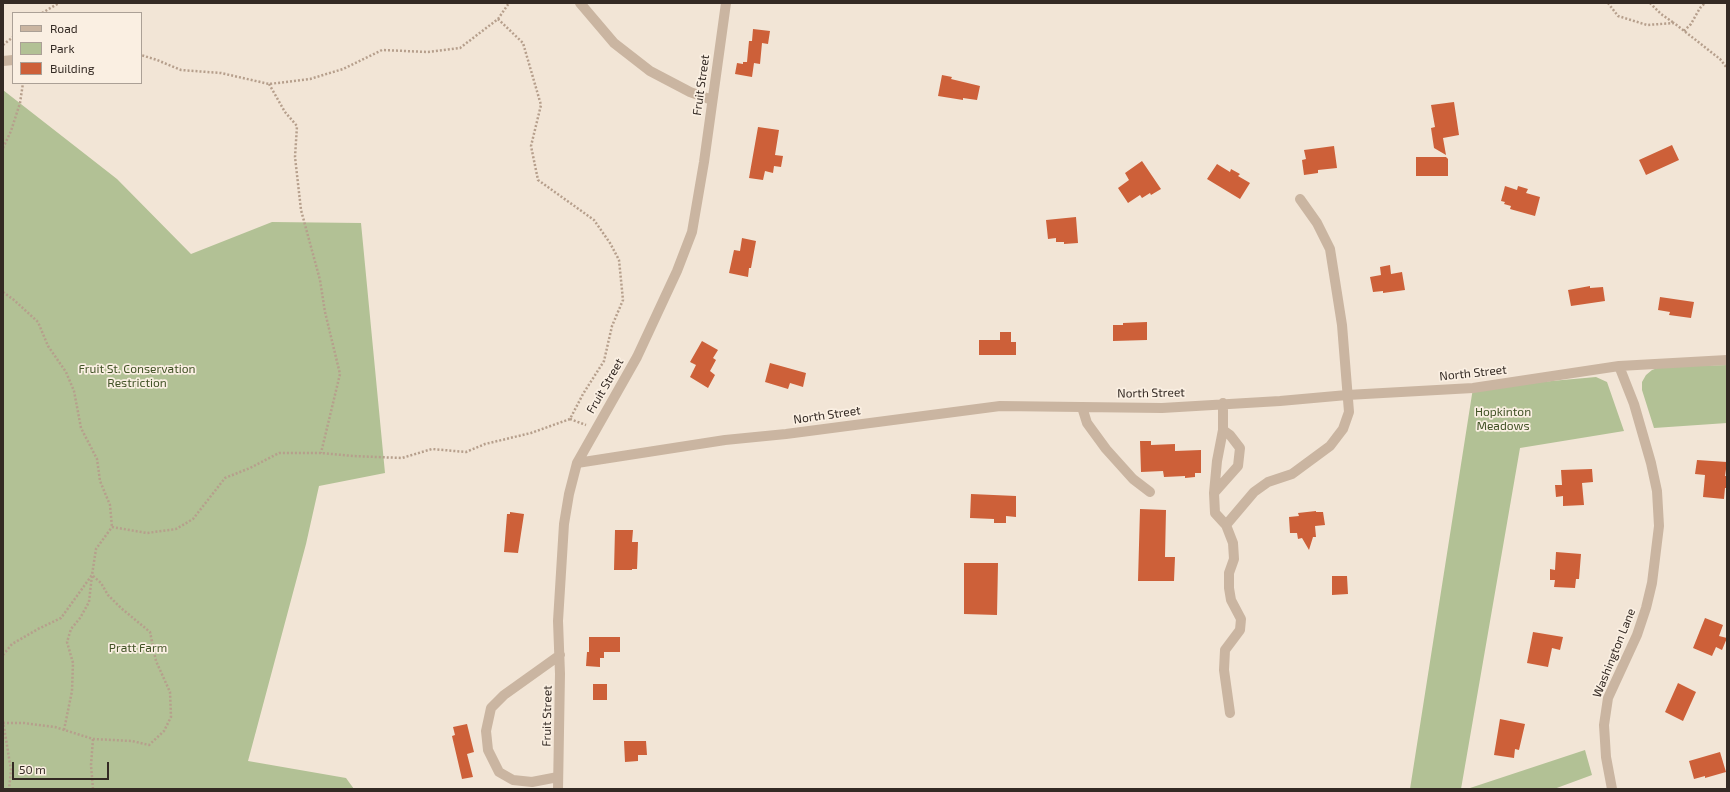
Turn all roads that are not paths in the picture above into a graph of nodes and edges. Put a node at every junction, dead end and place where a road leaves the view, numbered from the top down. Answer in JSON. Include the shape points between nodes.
{"nodes":[{"id":1,"x":580,"y":3,"type":"edge"},
{"id":2,"x":726,"y":3,"type":"edge"},
{"id":3,"x":712,"y":100,"type":"junction"},
{"id":4,"x":1300,"y":199,"type":"dead end"},
{"id":5,"x":1727,"y":360,"type":"edge"},
{"id":6,"x":1619,"y":366,"type":"junction"},
{"id":7,"x":1347,"y":395,"type":"junction"},
{"id":8,"x":1223,"y":403,"type":"junction"},
{"id":9,"x":1082,"y":407,"type":"junction"},
{"id":10,"x":1223,"y":430,"type":"junction"},
{"id":11,"x":577,"y":463,"type":"junction"},
{"id":12,"x":1150,"y":492,"type":"dead end"},
{"id":13,"x":1214,"y":493,"type":"junction"},
{"id":14,"x":1226,"y":524,"type":"junction"},
{"id":15,"x":560,"y":655,"type":"junction"},
{"id":16,"x":1230,"y":713,"type":"dead end"},
{"id":17,"x":558,"y":777,"type":"junction"},
{"id":18,"x":558,"y":789,"type":"edge"},
{"id":19,"x":1612,"y":789,"type":"edge"}],
"edges":[{"from":1,"to":3,"type":"street","via":[[614,43],[650,71],[690,92]]},
{"from":2,"to":3,"type":"street","name":"Fruit Street"},
{"from":3,"to":11,"type":"street","name":"Fruit Street","via":[[696,211],[684,255],[637,357]]},
{"from":4,"to":7,"type":"street","via":[[1317,223],[1330,249],[1342,325]]},
{"from":5,"to":6,"type":"street","name":"North Street"},
{"from":6,"to":7,"type":"street","name":"North Street","via":[[1473,388]]},
{"from":6,"to":19,"type":"street","name":"Washington Lane","via":[[1634,404],[1651,463],[1657,491],[1659,526],[1652,583],[1646,608],[1637,635],[1608,698],[1604,725]]},
{"from":7,"to":8,"type":"street","name":"North Street"},
{"from":7,"to":14,"type":"street","via":[[1349,412],[1343,430],[1330,446],[1292,474],[1268,482],[1254,492]]},
{"from":8,"to":9,"type":"street","name":"North Street","via":[[1162,408]]},
{"from":8,"to":10,"type":"street"},
{"from":9,"to":11,"type":"street","name":"North Street","via":[[1027,405],[981,408],[725,440]]},
{"from":9,"to":12,"type":"street","via":[[1087,423],[1106,449],[1133,479]]},
{"from":10,"to":13,"type":"street"},
{"from":10,"to":13,"type":"street","via":[[1240,448],[1238,466]]},
{"from":11,"to":15,"type":"street","name":"Fruit Street","via":[[564,524],[558,621]]},
{"from":13,"to":14,"type":"street","via":[[1215,513]]},
{"from":14,"to":16,"type":"street","via":[[1234,543],[1234,559],[1228,588],[1241,619],[1240,630],[1225,650],[1224,670]]},
{"from":15,"to":17,"type":"street","name":"Fruit Street"},
{"from":15,"to":17,"type":"street","via":[[504,695],[491,708],[486,731],[488,750],[499,772],[513,780],[532,782]]},
{"from":17,"to":18,"type":"street","name":"Fruit Street"}]}
